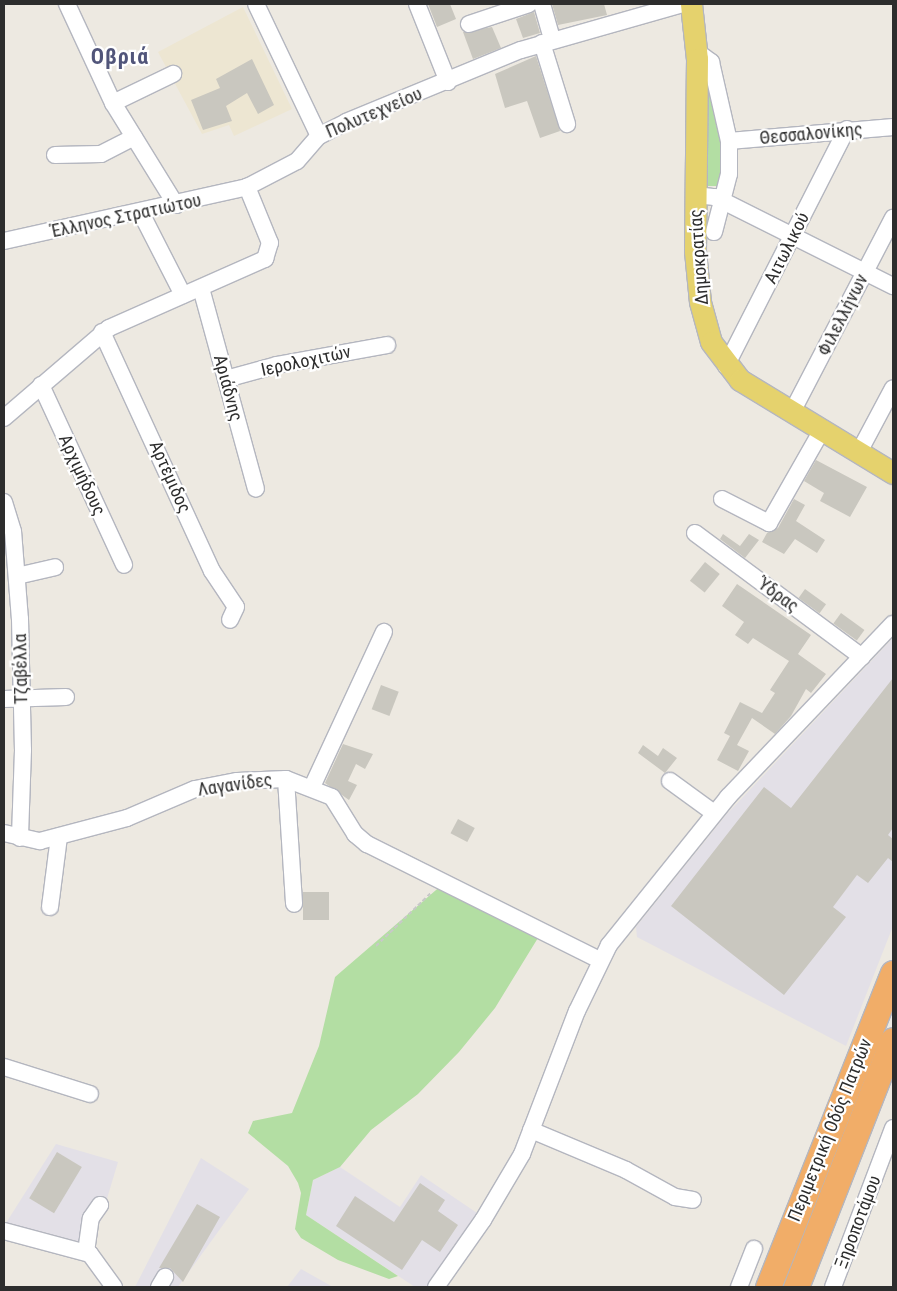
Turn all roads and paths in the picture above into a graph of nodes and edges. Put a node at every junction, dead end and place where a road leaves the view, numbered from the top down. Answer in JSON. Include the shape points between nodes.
{"nodes":[{"id":1,"x":67,"y":4,"type":"edge"},
{"id":2,"x":256,"y":4,"type":"edge"},
{"id":3,"x":417,"y":4,"type":"edge"},
{"id":4,"x":528,"y":4,"type":"edge"},
{"id":5,"x":542,"y":4,"type":"edge"},
{"id":6,"x":683,"y":4,"type":"edge"},
{"id":7,"x":690,"y":4,"type":"edge"},
{"id":8,"x":469,"y":24,"type":"dead end"},
{"id":9,"x":547,"y":41,"type":"junction"},
{"id":10,"x":696,"y":51,"type":"junction"},
{"id":11,"x":173,"y":74,"type":"dead end"},
{"id":12,"x":448,"y":82,"type":"junction"},
{"id":13,"x":113,"y":103,"type":"junction"},
{"id":14,"x":567,"y":124,"type":"dead end"},
{"id":15,"x":893,"y":127,"type":"edge"},
{"id":16,"x":847,"y":130,"type":"junction"},
{"id":17,"x":319,"y":136,"type":"junction"},
{"id":18,"x":134,"y":137,"type":"junction"},
{"id":19,"x":729,"y":142,"type":"junction"},
{"id":20,"x":55,"y":155,"type":"dead end"},
{"id":21,"x":247,"y":187,"type":"junction"},
{"id":22,"x":694,"y":195,"type":"junction"},
{"id":23,"x":723,"y":201,"type":"junction"},
{"id":24,"x":176,"y":205,"type":"junction"},
{"id":25,"x":141,"y":213,"type":"junction"},
{"id":26,"x":893,"y":218,"type":"edge"},
{"id":27,"x":714,"y":232,"type":"dead end"},
{"id":28,"x":4,"y":233,"type":"edge"},
{"id":29,"x":794,"y":235,"type":"junction"},
{"id":30,"x":4,"y":240,"type":"edge"},
{"id":31,"x":866,"y":272,"type":"junction"},
{"id":32,"x":893,"y":286,"type":"edge"},
{"id":33,"x":201,"y":288,"type":"junction"},
{"id":34,"x":183,"y":295,"type":"junction"},
{"id":35,"x":102,"y":332,"type":"junction"},
{"id":36,"x":387,"y":346,"type":"dead end"},
{"id":37,"x":726,"y":366,"type":"junction"},
{"id":38,"x":226,"y":380,"type":"junction"},
{"id":39,"x":41,"y":385,"type":"junction"},
{"id":40,"x":893,"y":388,"type":"edge"},
{"id":41,"x":792,"y":412,"type":"junction"},
{"id":42,"x":4,"y":418,"type":"edge"},
{"id":43,"x":822,"y":430,"type":"junction"},
{"id":44,"x":859,"y":452,"type":"junction"},
{"id":45,"x":893,"y":473,"type":"edge"},
{"id":46,"x":256,"y":489,"type":"dead end"},
{"id":47,"x":722,"y":499,"type":"dead end"},
{"id":48,"x":4,"y":502,"type":"edge"},
{"id":49,"x":695,"y":533,"type":"dead end"},
{"id":50,"x":124,"y":565,"type":"dead end"},
{"id":51,"x":55,"y":567,"type":"dead end"},
{"id":52,"x":13,"y":580,"type":"edge"},
{"id":53,"x":230,"y":620,"type":"dead end"},
{"id":54,"x":893,"y":624,"type":"edge"},
{"id":55,"x":384,"y":632,"type":"dead end"},
{"id":56,"x":862,"y":657,"type":"junction"},
{"id":57,"x":66,"y":696,"type":"dead end"},
{"id":58,"x":22,"y":698,"type":"junction"},
{"id":59,"x":4,"y":699,"type":"edge"},
{"id":60,"x":286,"y":779,"type":"junction"},
{"id":61,"x":670,"y":781,"type":"dead end"},
{"id":62,"x":312,"y":787,"type":"junction"},
{"id":63,"x":714,"y":813,"type":"junction"},
{"id":64,"x":4,"y":833,"type":"edge"},
{"id":65,"x":59,"y":837,"type":"junction"},
{"id":66,"x":20,"y":838,"type":"junction"},
{"id":67,"x":443,"y":881,"type":"junction"},
{"id":68,"x":294,"y":904,"type":"dead end"},
{"id":69,"x":50,"y":908,"type":"dead end"},
{"id":70,"x":376,"y":946,"type":"dead end"},
{"id":71,"x":600,"y":960,"type":"junction"},
{"id":72,"x":893,"y":973,"type":"edge"},
{"id":73,"x":893,"y":1040,"type":"edge"},
{"id":74,"x":4,"y":1066,"type":"edge"},
{"id":75,"x":90,"y":1094,"type":"dead end"},
{"id":76,"x":893,"y":1128,"type":"edge"},
{"id":77,"x":531,"y":1130,"type":"junction"},
{"id":78,"x":693,"y":1200,"type":"dead end"},
{"id":79,"x":100,"y":1205,"type":"dead end"},
{"id":80,"x":4,"y":1231,"type":"edge"},
{"id":81,"x":754,"y":1249,"type":"dead end"},
{"id":82,"x":86,"y":1252,"type":"junction"},
{"id":83,"x":114,"y":1287,"type":"edge"},
{"id":84,"x":436,"y":1287,"type":"edge"},
{"id":85,"x":738,"y":1287,"type":"edge"},
{"id":86,"x":768,"y":1287,"type":"edge"},
{"id":87,"x":796,"y":1287,"type":"edge"},
{"id":88,"x":833,"y":1287,"type":"edge"}],
"edges":[{"from":1,"to":13,"type":"street"},
{"from":2,"to":17,"type":"street"},
{"from":3,"to":12,"type":"street"},
{"from":4,"to":8,"type":"street"},
{"from":5,"to":9,"type":"street"},
{"from":6,"to":9,"type":"street","name":"Πολυτεχνείου"},
{"from":7,"to":10,"type":"main road","name":"Δημοκρατίας"},
{"from":9,"to":12,"type":"street","name":"Πολυτεχνείου"},
{"from":9,"to":14,"type":"street"},
{"from":10,"to":19,"type":"street","via":[[711,62]]},
{"from":10,"to":22,"type":"main road","name":"Δημοκρατίας"},
{"from":11,"to":13,"type":"street"},
{"from":12,"to":17,"type":"street","name":"Πολυτεχνείου"},
{"from":13,"to":18,"type":"street"},
{"from":15,"to":16,"type":"street","name":"Θεσσαλονίκης"},
{"from":16,"to":19,"type":"street","name":"Θεσσαλονίκης"},
{"from":16,"to":29,"type":"street","name":"Αιτωλικού"},
{"from":17,"to":21,"type":"street","name":"Πολυτεχνείου","via":[[296,161]]},
{"from":18,"to":20,"type":"street","via":[[101,154]]},
{"from":18,"to":24,"type":"street"},
{"from":19,"to":23,"type":"street","via":[[729,174]]},
{"from":21,"to":24,"type":"street","name":"Έλληνος Στρατιώτου"},
{"from":21,"to":33,"type":"street","via":[[269,240],[269,254],[254,267]]},
{"from":22,"to":23,"type":"street"},
{"from":22,"to":37,"type":"main road","name":"Δημοκρατίας","via":[[700,302],[711,342]]},
{"from":23,"to":27,"type":"street"},
{"from":23,"to":29,"type":"street"},
{"from":24,"to":25,"type":"street","name":"Έλληνος Στρατιώτου"},
{"from":25,"to":30,"type":"street","name":"Έλληνος Στρατιώτου"},
{"from":25,"to":34,"type":"street"},
{"from":26,"to":31,"type":"street","name":"Φιλελλήνων"},
{"from":28,"to":30,"type":"street"},
{"from":29,"to":31,"type":"street"},
{"from":29,"to":37,"type":"street","name":"Αιτωλικού"},
{"from":31,"to":32,"type":"street"},
{"from":31,"to":41,"type":"street","name":"Φιλελλήνων"},
{"from":33,"to":34,"type":"street"},
{"from":33,"to":38,"type":"street","name":"Αριάδνης"},
{"from":34,"to":35,"type":"street"},
{"from":35,"to":39,"type":"street"},
{"from":35,"to":53,"type":"street","name":"Αρτέμιδος","via":[[212,571],[236,607]]},
{"from":36,"to":38,"type":"street","name":"Ιερολοχιτών","via":[[277,365]]},
{"from":37,"to":41,"type":"main road","name":"Δημοκρατίας","via":[[740,380]]},
{"from":38,"to":46,"type":"street","name":"Αριάδνης"},
{"from":39,"to":42,"type":"street"},
{"from":39,"to":50,"type":"street","name":"Αρχιμήδους"},
{"from":40,"to":44,"type":"street"},
{"from":41,"to":43,"type":"main road","name":"Δημοκρατίας"},
{"from":43,"to":44,"type":"main road","name":"Δημοκρατίας"},
{"from":43,"to":47,"type":"street","via":[[769,523]]},
{"from":44,"to":45,"type":"main road","name":"Δημοκρατίας"},
{"from":48,"to":52,"type":"street","name":"Τζαβέλλα","via":[[12,525]]},
{"from":49,"to":56,"type":"street","name":"Ύδρας"},
{"from":51,"to":52,"type":"street"},
{"from":52,"to":58,"type":"street","name":"Τζαβέλλα"},
{"from":54,"to":56,"type":"street"},
{"from":55,"to":62,"type":"street"},
{"from":56,"to":63,"type":"street"},
{"from":57,"to":58,"type":"street"},
{"from":58,"to":59,"type":"street"},
{"from":58,"to":66,"type":"street","name":"Τζαβέλλα"},
{"from":60,"to":62,"type":"street","name":"Λαγανίδες"},
{"from":60,"to":65,"type":"street","name":"Λαγανίδες","via":[[237,781],[195,789],[126,818]]},
{"from":60,"to":68,"type":"street"},
{"from":61,"to":63,"type":"street"},
{"from":62,"to":67,"type":"street","name":"Λαγανίδες","via":[[336,800],[358,838]]},
{"from":63,"to":71,"type":"street"},
{"from":64,"to":66,"type":"street","name":"Λαγανίδες"},
{"from":65,"to":66,"type":"street","name":"Λαγανίδες","via":[[37,841]]},
{"from":65,"to":69,"type":"street"},
{"from":67,"to":70,"type":"path"},
{"from":67,"to":71,"type":"street","name":"Λαγανίδες"},
{"from":71,"to":77,"type":"street"},
{"from":72,"to":86,"type":"highway","name":"Περιμετρική Οδός Πατρών"},
{"from":73,"to":87,"type":"highway","name":"Περιμετρική Οδός Πατρών"},
{"from":74,"to":75,"type":"street"},
{"from":76,"to":88,"type":"street","name":"Ξηροποτάμου"},
{"from":77,"to":78,"type":"street","via":[[626,1170],[675,1197]]},
{"from":77,"to":84,"type":"street","via":[[500,1193]]},
{"from":79,"to":82,"type":"street","via":[[91,1218]]},
{"from":80,"to":82,"type":"street"},
{"from":81,"to":85,"type":"street"},
{"from":82,"to":83,"type":"street"}]}
